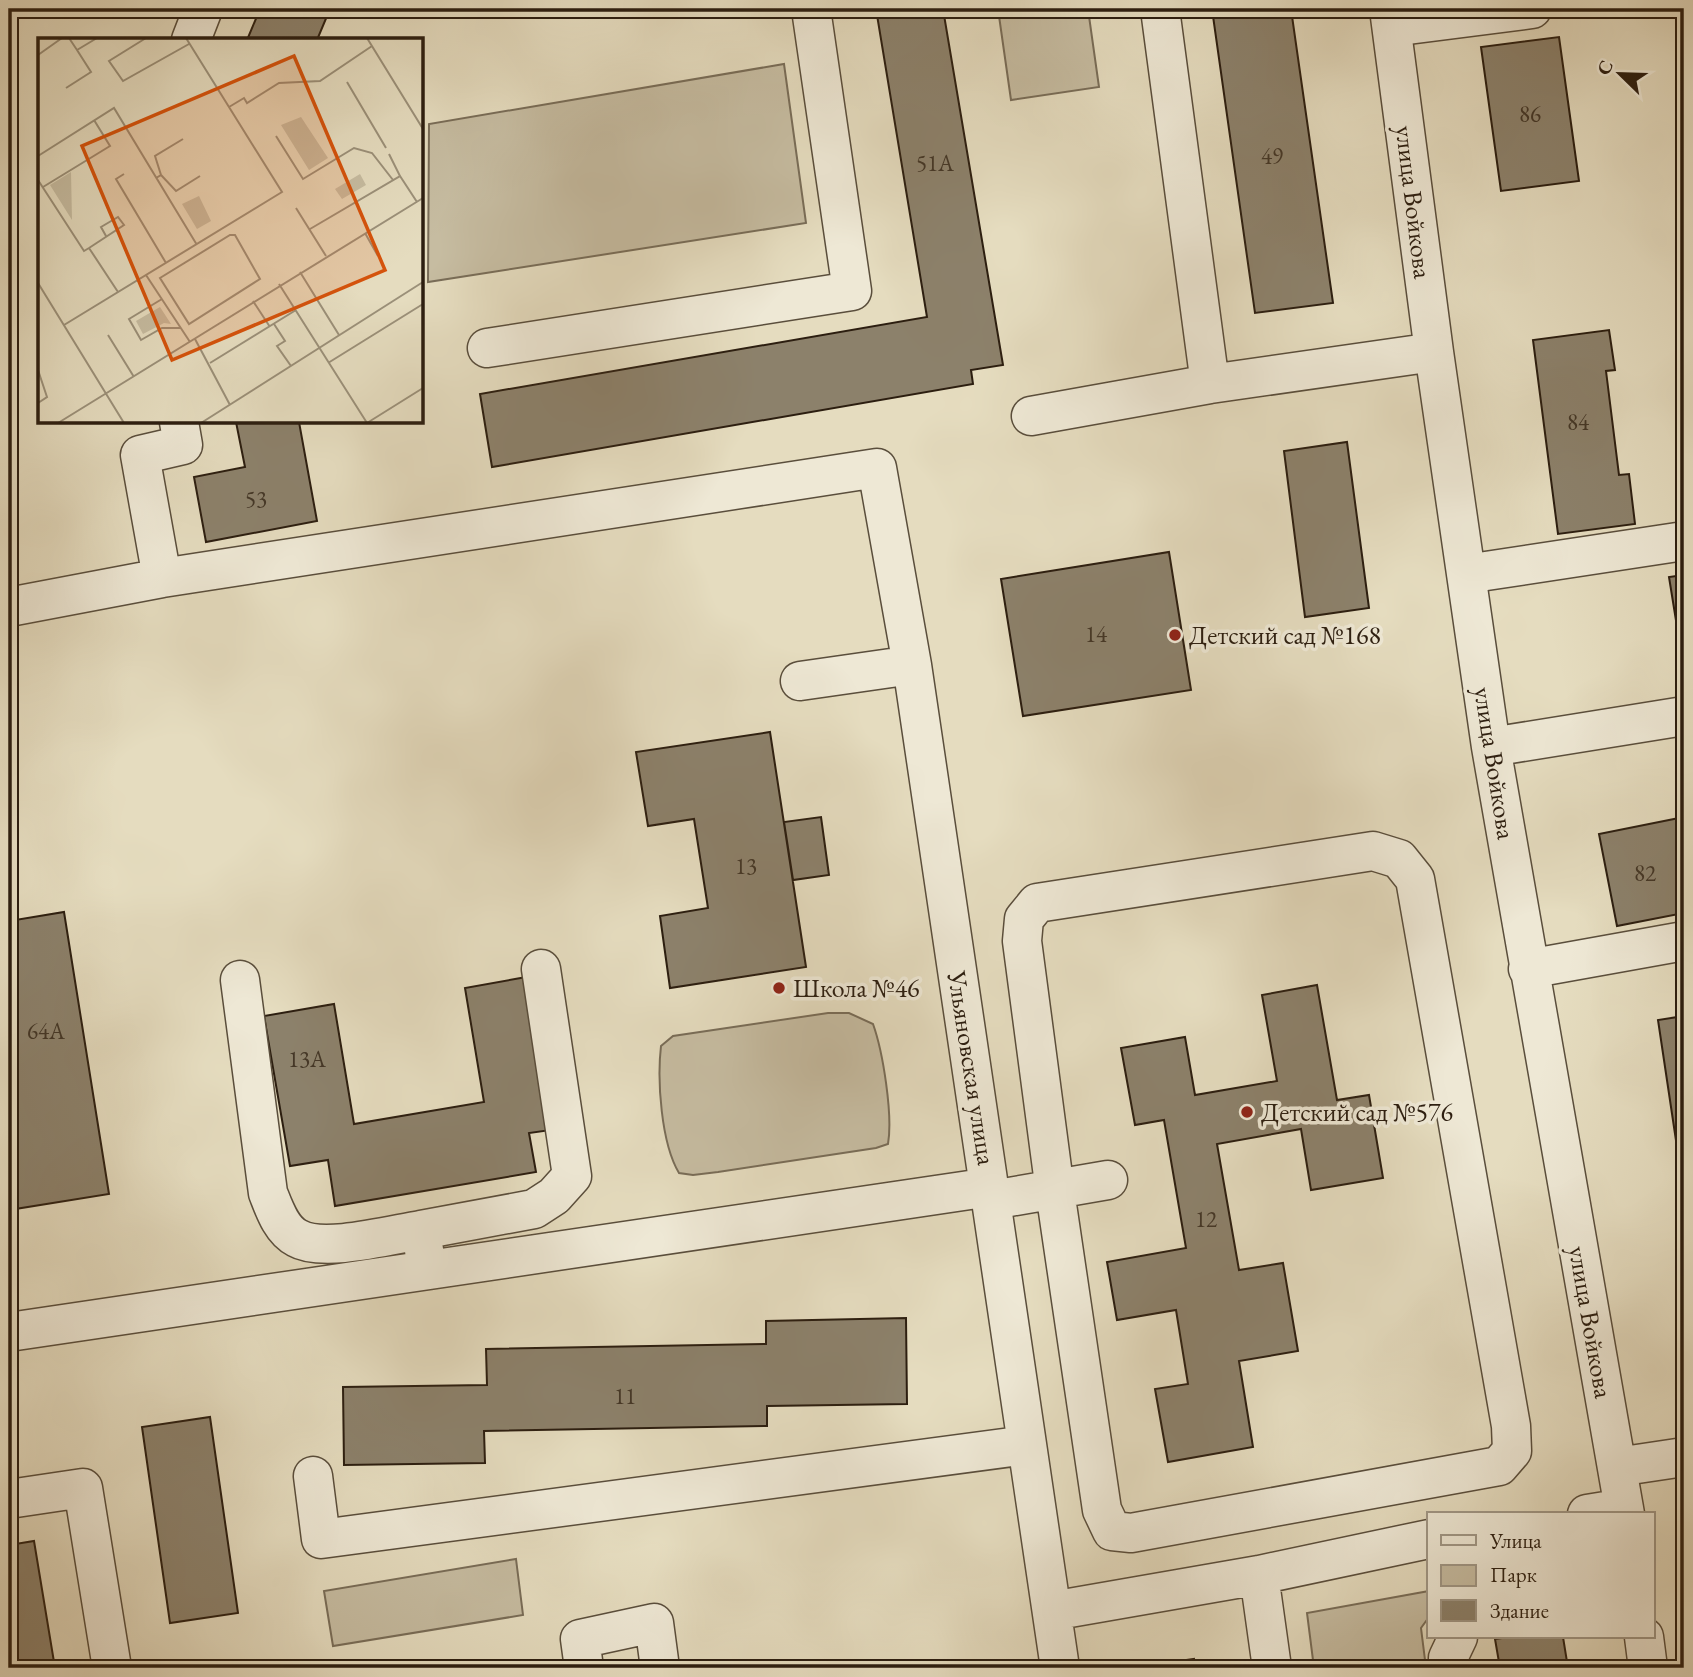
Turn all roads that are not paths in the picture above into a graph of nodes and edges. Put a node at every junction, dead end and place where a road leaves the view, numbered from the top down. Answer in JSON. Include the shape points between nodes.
{"nodes":[{"id":1,"x":203,"y":9,"type":"edge"},
{"id":2,"x":811,"y":9,"type":"edge"},
{"id":3,"x":1160,"y":9,"type":"edge"},
{"id":4,"x":1532,"y":9,"type":"edge"},
{"id":5,"x":1391,"y":18,"type":"edge"},
{"id":6,"x":192,"y":38,"type":"edge"},
{"id":7,"x":487,"y":348,"type":"dead end"},
{"id":8,"x":1434,"y":352,"type":"junction"},
{"id":9,"x":1210,"y":384,"type":"junction"},
{"id":10,"x":1031,"y":416,"type":"dead end"},
{"id":11,"x":180,"y":424,"type":"edge"},
{"id":12,"x":1684,"y":541,"type":"edge"},
{"id":13,"x":1466,"y":574,"type":"junction"},
{"id":14,"x":162,"y":578,"type":"junction"},
{"id":15,"x":9,"y":607,"type":"edge"},
{"id":16,"x":912,"y":666,"type":"junction"},
{"id":17,"x":800,"y":681,"type":"dead end"},
{"id":18,"x":1684,"y":716,"type":"edge"},
{"id":19,"x":1491,"y":747,"type":"junction"},
{"id":20,"x":1684,"y":941,"type":"edge"},
{"id":21,"x":541,"y":968,"type":"dead end"},
{"id":22,"x":1528,"y":969,"type":"junction"},
{"id":23,"x":240,"y":980,"type":"dead end"},
{"id":24,"x":1108,"y":1180,"type":"dead end"},
{"id":25,"x":1055,"y":1191,"type":"junction"},
{"id":26,"x":991,"y":1194,"type":"junction"},
{"id":27,"x":421,"y":1230,"type":"junction"},
{"id":28,"x":427,"y":1270,"type":"junction"},
{"id":29,"x":9,"y":1332,"type":"edge"},
{"id":30,"x":1027,"y":1445,"type":"junction"},
{"id":31,"x":1684,"y":1457,"type":"edge"},
{"id":32,"x":1617,"y":1467,"type":"junction"},
{"id":33,"x":313,"y":1476,"type":"dead end"},
{"id":34,"x":9,"y":1499,"type":"edge"},
{"id":35,"x":1624,"y":1511,"type":"edge"},
{"id":36,"x":1427,"y":1539,"type":"edge"},
{"id":37,"x":1259,"y":1575,"type":"junction"},
{"id":38,"x":1052,"y":1611,"type":"junction"},
{"id":39,"x":1458,"y":1638,"type":"edge"},
{"id":40,"x":1644,"y":1638,"type":"edge"},
{"id":41,"x":112,"y":1668,"type":"edge"},
{"id":42,"x":584,"y":1668,"type":"edge"},
{"id":43,"x":660,"y":1668,"type":"edge"},
{"id":44,"x":1060,"y":1668,"type":"edge"},
{"id":45,"x":1272,"y":1668,"type":"edge"},
{"id":46,"x":1450,"y":1668,"type":"edge"},
{"id":47,"x":1648,"y":1668,"type":"edge"}],
"edges":[{"from":1,"to":6,"type":"street"},
{"from":2,"to":7,"type":"street","via":[[852,291]]},
{"from":3,"to":9,"type":"street"},
{"from":4,"to":5,"type":"street"},
{"from":5,"to":8,"type":"street","name":"улица Войкова"},
{"from":8,"to":9,"type":"street"},
{"from":8,"to":13,"type":"street","name":"улица Войкова"},
{"from":9,"to":10,"type":"street"},
{"from":11,"to":14,"type":"street","via":[[183,445],[140,455]]},
{"from":12,"to":13,"type":"street"},
{"from":13,"to":19,"type":"street","name":"улица Войкова"},
{"from":14,"to":15,"type":"street"},
{"from":14,"to":16,"type":"street","name":"Ульяновская улица","via":[[877,468]]},
{"from":16,"to":17,"type":"street"},
{"from":16,"to":26,"type":"street","name":"Ульяновская улица"},
{"from":18,"to":19,"type":"street"},
{"from":19,"to":22,"type":"street","name":"улица Войкова"},
{"from":20,"to":22,"type":"street"},
{"from":21,"to":27,"type":"street","via":[[572,1175],[554,1196],[534,1209]]},
{"from":22,"to":32,"type":"street","name":"улица Войкова"},
{"from":23,"to":27,"type":"street","via":[[268,1193],[277,1217],[296,1238],[324,1245]]},
{"from":24,"to":25,"type":"street"},
{"from":25,"to":25,"type":"street","via":[[1102,1510],[1112,1531],[1131,1533],[1499,1466],[1512,1451],[1415,879],[1399,859],[1373,851],[1037,904],[1024,919],[1022,941]]},
{"from":25,"to":26,"type":"street"},
{"from":26,"to":28,"type":"street"},
{"from":26,"to":30,"type":"street","name":"Ульяновская улица"},
{"from":27,"to":28,"type":"street"},
{"from":28,"to":29,"type":"street"},
{"from":30,"to":33,"type":"street","via":[[321,1539]]},
{"from":30,"to":38,"type":"street","name":"Ульяновская улица"},
{"from":31,"to":32,"type":"street"},
{"from":32,"to":35,"type":"street","name":"улица Войкова"},
{"from":34,"to":41,"type":"street","via":[[83,1488]]},
{"from":36,"to":37,"type":"street"},
{"from":37,"to":38,"type":"street"},
{"from":37,"to":45,"type":"street"},
{"from":38,"to":44,"type":"street","name":"Ульяновская улица"},
{"from":39,"to":46,"type":"street","via":[[1448,1658]]},
{"from":40,"to":47,"type":"street"},
{"from":42,"to":43,"type":"street","via":[[580,1639],[654,1623]]}]}
